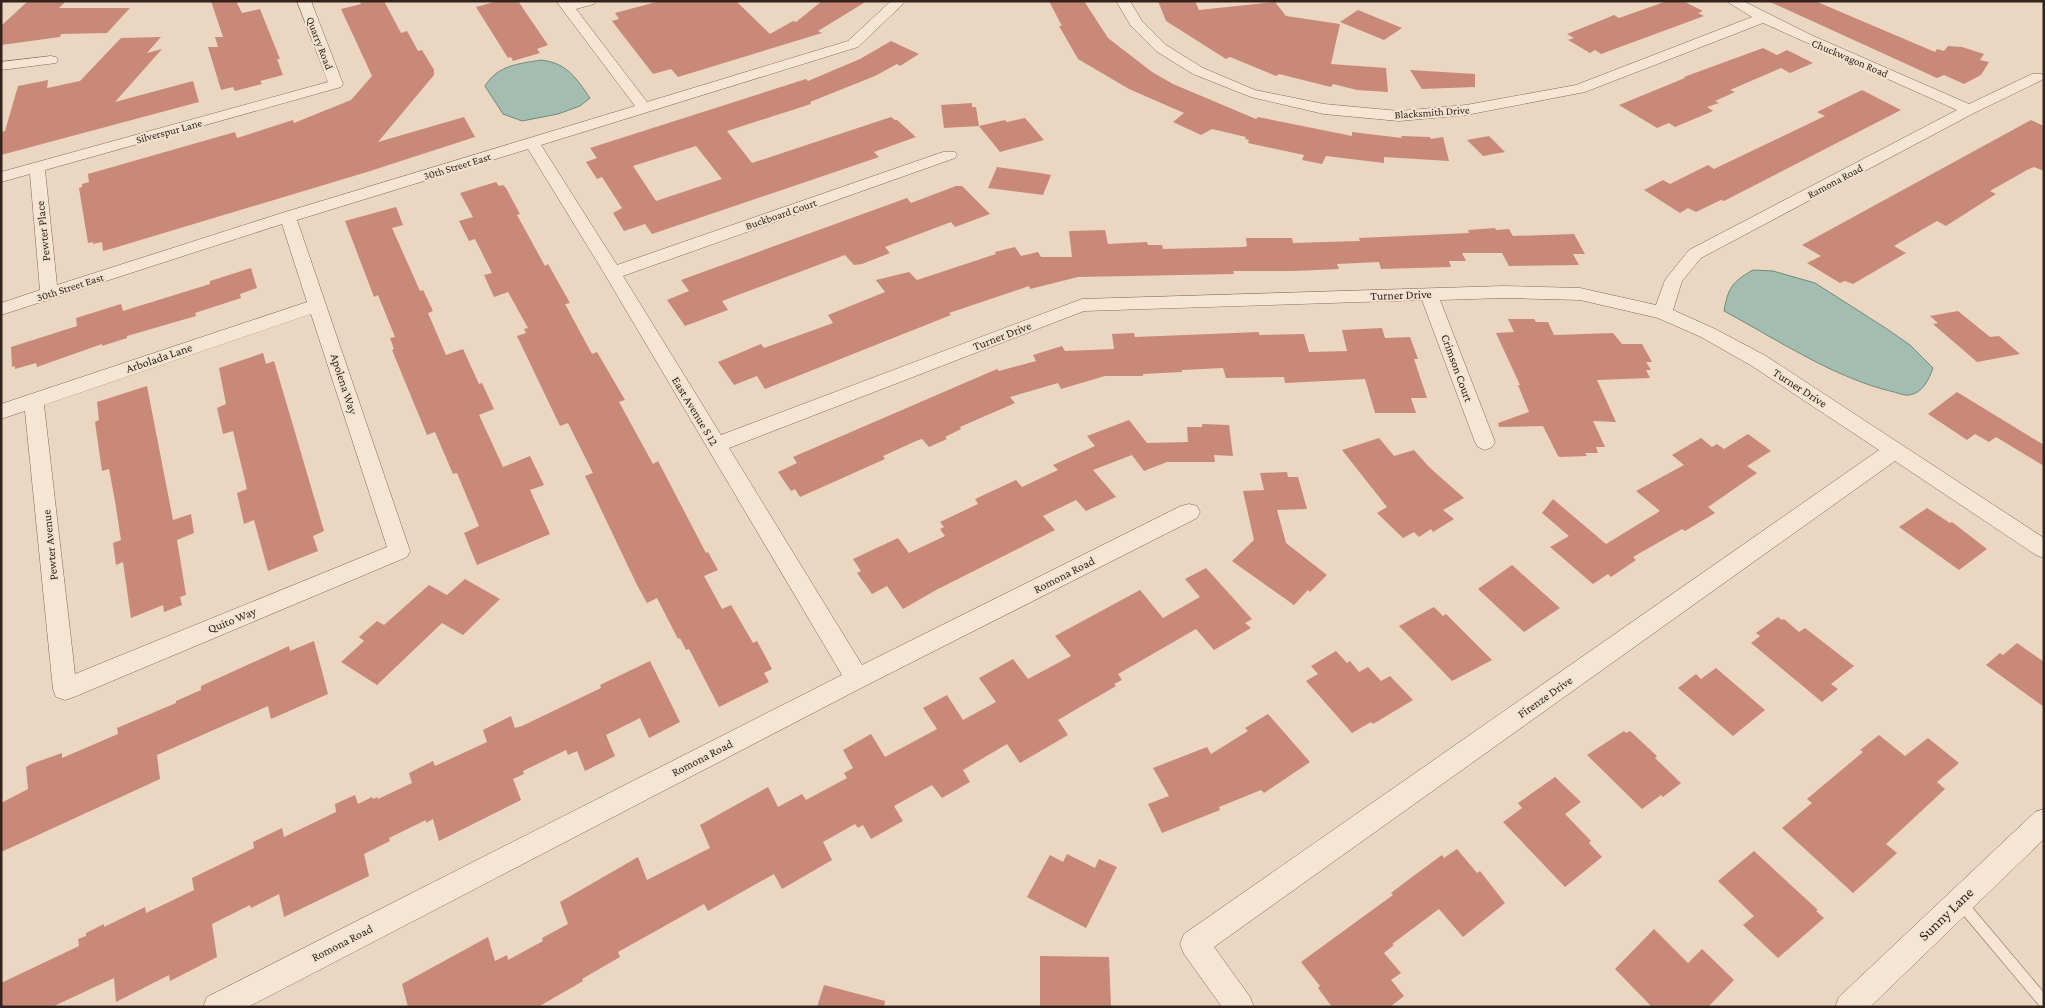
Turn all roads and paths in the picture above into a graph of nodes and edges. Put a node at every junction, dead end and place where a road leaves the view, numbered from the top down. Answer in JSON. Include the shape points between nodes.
{"nodes":[{"id":1,"x":304,"y":1,"type":"edge"},
{"id":2,"x":589,"y":1,"type":"edge"},
{"id":3,"x":899,"y":1,"type":"edge"},
{"id":4,"x":1123,"y":1,"type":"edge"},
{"id":5,"x":1733,"y":1,"type":"edge"},
{"id":6,"x":565,"y":4,"type":"edge"},
{"id":7,"x":1762,"y":18,"type":"junction"},
{"id":8,"x":51,"y":60,"type":"dead end"},
{"id":9,"x":1,"y":66,"type":"edge"},
{"id":10,"x":2037,"y":77,"type":"dead end"},
{"id":11,"x":336,"y":84,"type":"joint"},
{"id":12,"x":644,"y":108,"type":"junction"},
{"id":13,"x":1969,"y":110,"type":"junction"},
{"id":14,"x":532,"y":143,"type":"junction"},
{"id":15,"x":949,"y":156,"type":"dead end"},
{"id":16,"x":37,"y":167,"type":"junction"},
{"id":17,"x":1,"y":177,"type":"edge"},
{"id":18,"x":288,"y":217,"type":"junction"},
{"id":19,"x":613,"y":273,"type":"junction"},
{"id":20,"x":49,"y":294,"type":"junction"},
{"id":21,"x":1429,"y":294,"type":"junction"},
{"id":22,"x":318,"y":305,"type":"junction"},
{"id":23,"x":1,"y":309,"type":"edge"},
{"id":24,"x":1663,"y":313,"type":"junction"},
{"id":25,"x":34,"y":400,"type":"junction"},
{"id":26,"x":1,"y":412,"type":"edge"},
{"id":27,"x":1484,"y":442,"type":"dead end"},
{"id":28,"x":715,"y":445,"type":"junction"},
{"id":29,"x":1895,"y":450,"type":"junction"},
{"id":30,"x":1190,"y":512,"type":"dead end"},
{"id":31,"x":2044,"y":549,"type":"edge"},
{"id":32,"x":399,"y":552,"type":"joint"},
{"id":33,"x":857,"y":679,"type":"junction"},
{"id":34,"x":65,"y":689,"type":"joint"},
{"id":35,"x":2044,"y":821,"type":"edge"},
{"id":36,"x":1959,"y":901,"type":"junction"},
{"id":37,"x":2044,"y":1002,"type":"edge"},
{"id":38,"x":217,"y":1007,"type":"edge"},
{"id":39,"x":1240,"y":1007,"type":"edge"},
{"id":40,"x":1849,"y":1007,"type":"edge"}],
"edges":[{"from":1,"to":11,"type":"street","name":"Quarry Road"},
{"from":2,"to":6,"type":"street"},
{"from":3,"to":12,"type":"street","name":"30th Street East","via":[[853,44]]},
{"from":4,"to":7,"type":"street","name":"Blacksmith Drive","via":[[1136,23],[1161,48],[1207,75],[1251,93],[1324,109],[1400,116],[1466,110],[1580,90]]},
{"from":5,"to":7,"type":"street","name":"Chuckwagon Road"},
{"from":6,"to":12,"type":"street"},
{"from":7,"to":13,"type":"street","name":"Chuckwagon Road"},
{"from":8,"to":9,"type":"street"},
{"from":10,"to":13,"type":"street","name":"Ramona Road"},
{"from":11,"to":16,"type":"street","name":"Silverspur Lane"},
{"from":12,"to":14,"type":"street","name":"30th Street East"},
{"from":13,"to":24,"type":"street","name":"Ramona Road","via":[[1695,254],[1674,280]]},
{"from":14,"to":18,"type":"street","name":"30th Street East"},
{"from":14,"to":19,"type":"street","name":"East Avenue S 12"},
{"from":15,"to":19,"type":"street","name":"Buckboard Court"},
{"from":16,"to":17,"type":"street","name":"Silverspur Lane"},
{"from":16,"to":20,"type":"street","name":"Pewter Place"},
{"from":18,"to":20,"type":"street","name":"30th Street East"},
{"from":18,"to":22,"type":"street","name":"Apolena Way"},
{"from":19,"to":28,"type":"street","name":"East Avenue S 12"},
{"from":20,"to":23,"type":"street","name":"30th Street East"},
{"from":21,"to":24,"type":"street","name":"Turner Drive","via":[[1580,294]]},
{"from":21,"to":27,"type":"street","name":"Crimson Court"},
{"from":21,"to":28,"type":"street","name":"Turner Drive","via":[[1082,305]]},
{"from":22,"to":25,"type":"street","name":"Arbolada Lane"},
{"from":22,"to":32,"type":"street","name":"Apolena Way"},
{"from":24,"to":29,"type":"street","name":"Turner Drive","via":[[1759,361]]},
{"from":25,"to":26,"type":"street","name":"Arbolada Lane"},
{"from":25,"to":34,"type":"street","name":"Pewter Avenue"},
{"from":28,"to":33,"type":"street","name":"East Avenue S 12"},
{"from":29,"to":31,"type":"street","name":"Turner Drive"},
{"from":29,"to":39,"type":"street","name":"Firenze Drive","via":[[1194,944]]},
{"from":30,"to":33,"type":"street","name":"Romona Road"},
{"from":32,"to":34,"type":"street","name":"Quito Way"},
{"from":33,"to":38,"type":"street","name":"Romona Road"},
{"from":35,"to":36,"type":"street","name":"Sunny Lane"},
{"from":36,"to":37,"type":"lane"},
{"from":36,"to":40,"type":"street","name":"Sunny Lane"}]}
